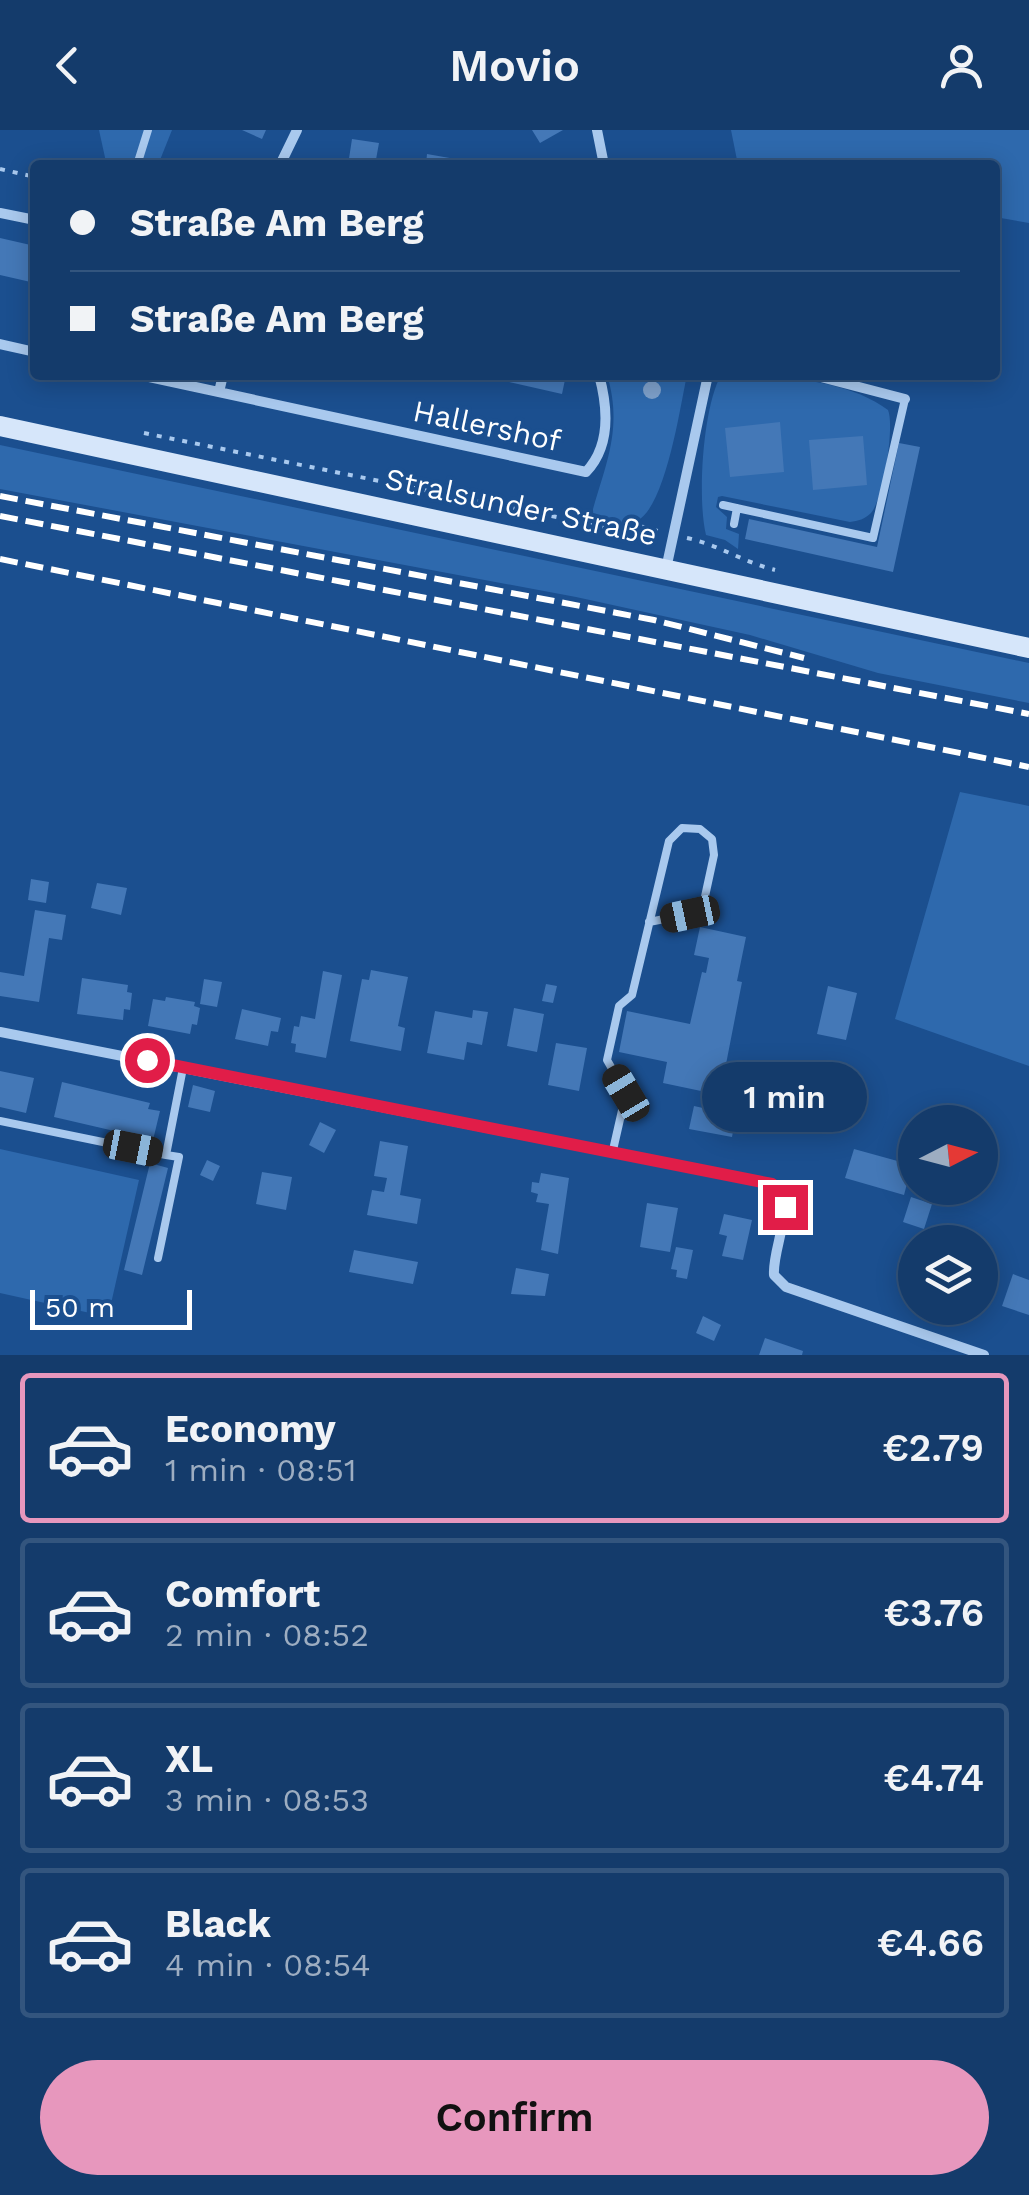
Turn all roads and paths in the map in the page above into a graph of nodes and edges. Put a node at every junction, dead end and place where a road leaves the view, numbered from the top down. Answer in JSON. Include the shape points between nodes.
{"nodes":[{"id":1,"x":148,"y":130,"type":"edge"},
{"id":2,"x":297,"y":130,"type":"edge"},
{"id":3,"x":596,"y":130,"type":"edge"},
{"id":4,"x":139,"y":160,"type":"edge"},
{"id":5,"x":282,"y":160,"type":"edge"},
{"id":6,"x":603,"y":160,"type":"edge"},
{"id":7,"x":0,"y":169,"type":"edge"},
{"id":8,"x":30,"y":176,"type":"edge"},
{"id":9,"x":0,"y":213,"type":"edge"},
{"id":10,"x":30,"y":219,"type":"edge"},
{"id":11,"x":0,"y":344,"type":"edge"},
{"id":12,"x":30,"y":351,"type":"edge"},
{"id":13,"x":163,"y":380,"type":"edge"},
{"id":14,"x":223,"y":380,"type":"edge"},
{"id":15,"x":600,"y":380,"type":"edge"},
{"id":16,"x":707,"y":380,"type":"edge"},
{"id":17,"x":835,"y":380,"type":"edge"},
{"id":18,"x":219,"y":392,"type":"junction"},
{"id":19,"x":905,"y":398,"type":"joint"},
{"id":20,"x":0,"y":426,"type":"edge"},
{"id":21,"x":137,"y":432,"type":"dead end"},
{"id":22,"x":723,"y":506,"type":"dead end"},
{"id":23,"x":737,"y":508,"type":"junction"},
{"id":24,"x":734,"y":524,"type":"dead end"},
{"id":25,"x":673,"y":534,"type":"junction"},
{"id":26,"x":666,"y":569,"type":"junction"},
{"id":27,"x":782,"y":572,"type":"dead end"},
{"id":28,"x":1029,"y":648,"type":"edge"},
{"id":29,"x":649,"y":922,"type":"junction"},
{"id":30,"x":0,"y":1032,"type":"edge"},
{"id":31,"x":184,"y":1068,"type":"junction"},
{"id":32,"x":0,"y":1122,"type":"edge"},
{"id":33,"x":613,"y":1150,"type":"junction"},
{"id":34,"x":166,"y":1155,"type":"junction"},
{"id":35,"x":158,"y":1258,"type":"dead end"},
{"id":36,"x":984,"y":1355,"type":"edge"}],
"edges":[{"from":1,"to":4,"type":"lane"},
{"from":2,"to":5,"type":"street"},
{"from":3,"to":6,"type":"street"},
{"from":7,"to":8,"type":"path"},
{"from":9,"to":10,"type":"street"},
{"from":11,"to":12,"type":"street"},
{"from":13,"to":18,"type":"street","name":"Hallershof"},
{"from":14,"to":18,"type":"street"},
{"from":15,"to":18,"type":"street","name":"Hallershof","via":[[606,424],[597,460],[586,472]]},
{"from":16,"to":25,"type":"street"},
{"from":17,"to":19,"type":"street"},
{"from":19,"to":23,"type":"lane","via":[[873,538]]},
{"from":20,"to":26,"type":"main road","name":"Stralsunder Straße"},
{"from":21,"to":25,"type":"path","via":[[625,531],[640,526]]},
{"from":22,"to":23,"type":"lane"},
{"from":23,"to":24,"type":"lane"},
{"from":25,"to":26,"type":"street"},
{"from":25,"to":27,"type":"path","via":[[719,544],[728,554]]},
{"from":26,"to":28,"type":"main road","name":"Stralsunder Straße"},
{"from":29,"to":29,"type":"lane","via":[[669,841],[682,828],[700,829],[712,839],[714,855],[704,901],[690,914]]},
{"from":29,"to":33,"type":"lane","via":[[632,995],[620,1006],[606,1060],[626,1093]]},
{"from":30,"to":31,"type":"street"},
{"from":31,"to":33,"type":"street"},
{"from":31,"to":34,"type":"lane"},
{"from":32,"to":34,"type":"lane"},
{"from":33,"to":36,"type":"street","via":[[772,1184],[785,1207],[774,1276],[786,1286]]},
{"from":34,"to":35,"type":"lane","via":[[179,1157]]}]}
